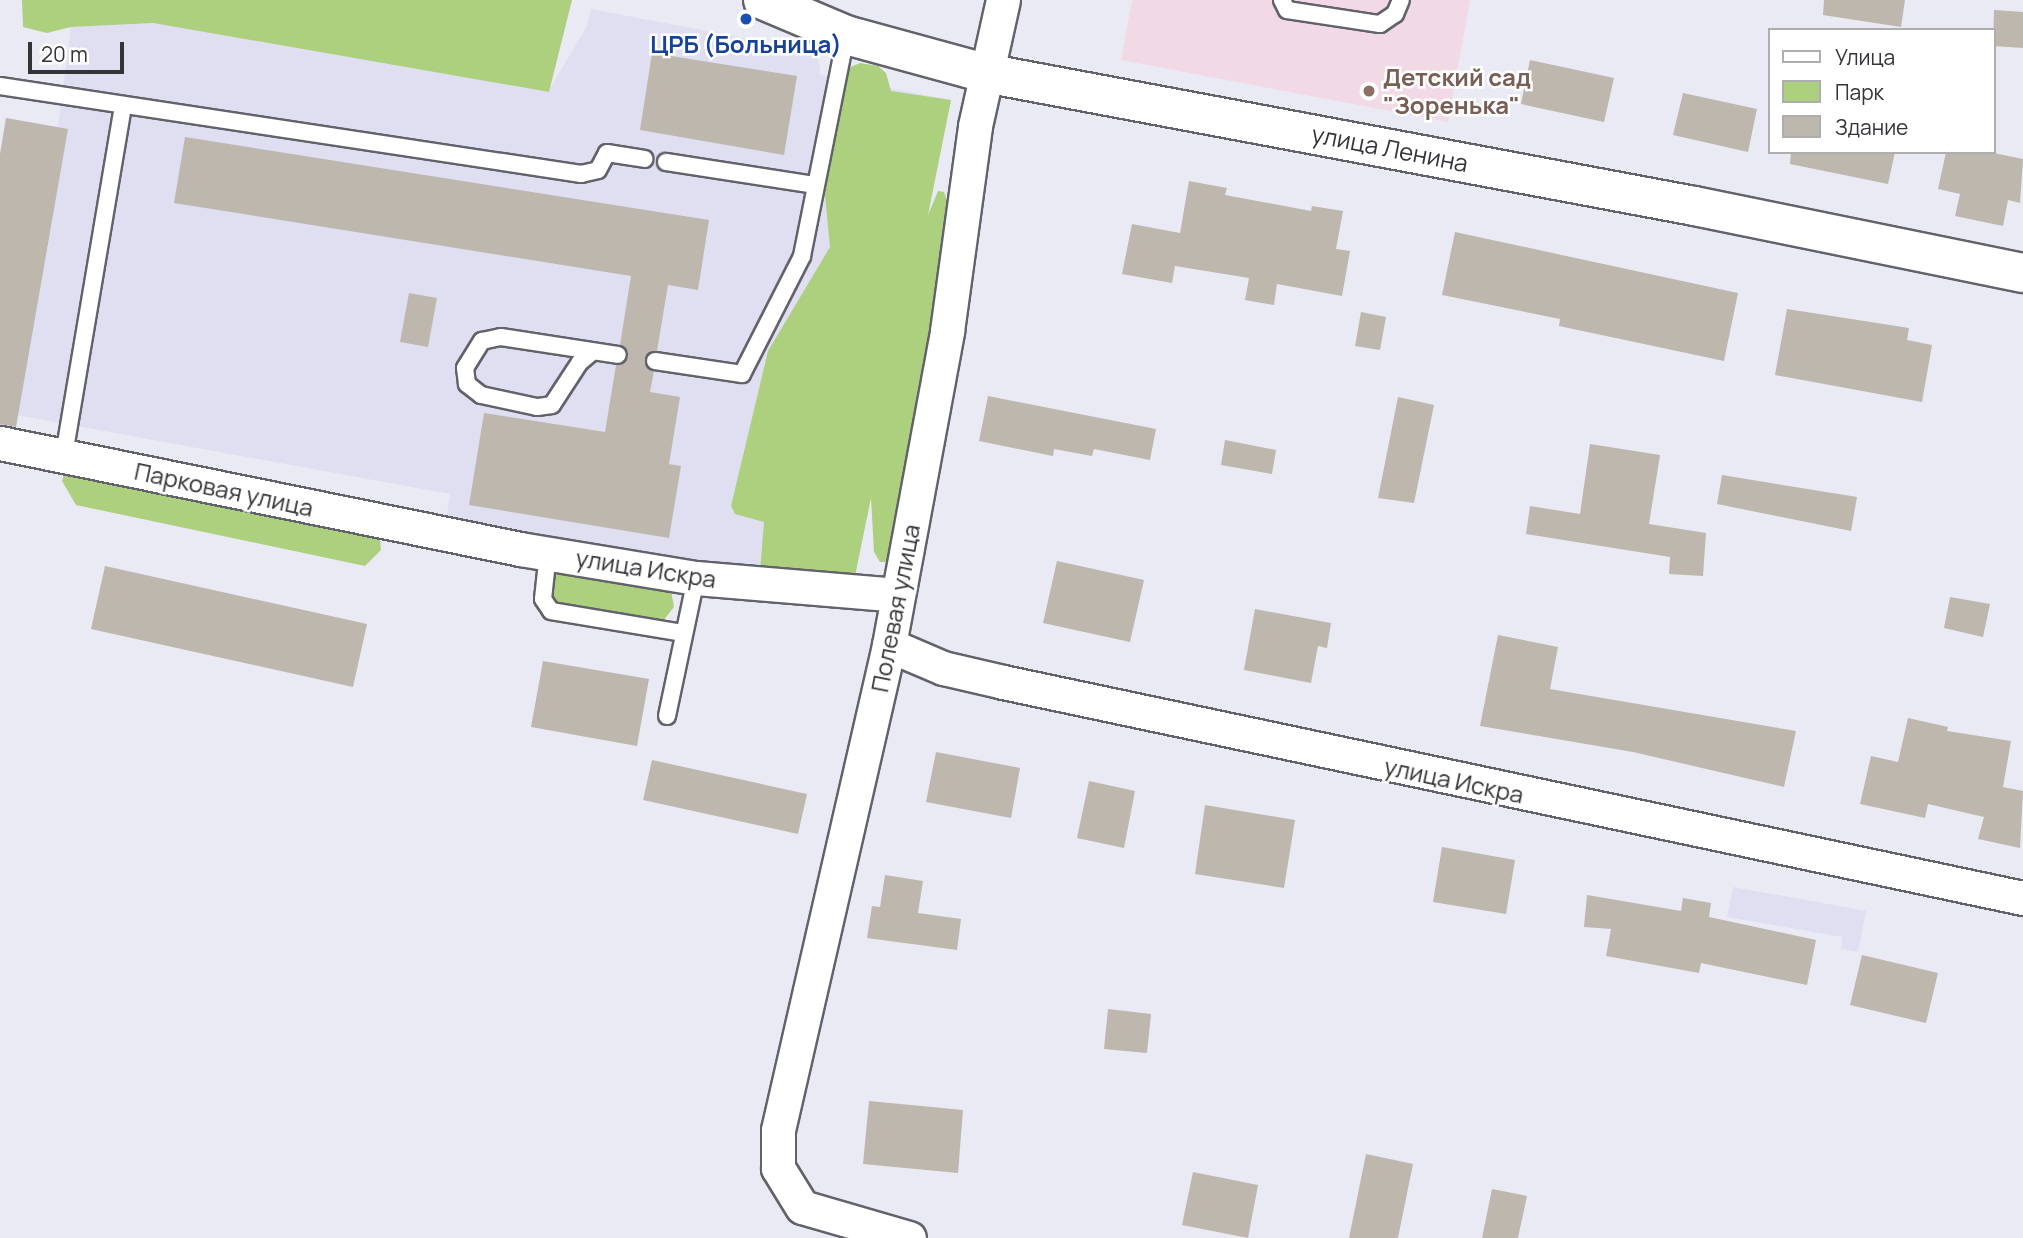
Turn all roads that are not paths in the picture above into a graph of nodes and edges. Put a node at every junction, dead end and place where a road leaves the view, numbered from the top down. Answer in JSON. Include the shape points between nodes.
{"nodes":[{"id":1,"x":763,"y":0,"type":"edge"},
{"id":2,"x":1003,"y":0,"type":"edge"},
{"id":3,"x":1282,"y":0,"type":"edge"},
{"id":4,"x":1401,"y":0,"type":"edge"},
{"id":5,"x":846,"y":35,"type":"junction"},
{"id":6,"x":985,"y":73,"type":"junction"},
{"id":7,"x":0,"y":86,"type":"edge"},
{"id":8,"x":123,"y":107,"type":"junction"},
{"id":9,"x":645,"y":159,"type":"dead end"},
{"id":10,"x":666,"y":162,"type":"dead end"},
{"id":11,"x":814,"y":185,"type":"junction"},
{"id":12,"x":2023,"y":273,"type":"edge"},
{"id":13,"x":592,"y":352,"type":"junction"},
{"id":14,"x":618,"y":355,"type":"dead end"},
{"id":15,"x":655,"y":361,"type":"dead end"},
{"id":16,"x":0,"y":443,"type":"edge"},
{"id":17,"x":58,"y":454,"type":"junction"},
{"id":18,"x":396,"y":526,"type":"joint"},
{"id":19,"x":548,"y":553,"type":"junction"},
{"id":20,"x":696,"y":578,"type":"junction"},
{"id":21,"x":897,"y":595,"type":"junction"},
{"id":22,"x":682,"y":633,"type":"junction"},
{"id":23,"x":890,"y":645,"type":"junction"},
{"id":24,"x":667,"y":716,"type":"dead end"},
{"id":25,"x":2023,"y":898,"type":"edge"},
{"id":26,"x":909,"y":1238,"type":"edge"}],
"edges":[{"from":1,"to":5,"type":"street","name":"улица Ленина"},
{"from":2,"to":6,"type":"street","name":"Полевая улица"},
{"from":3,"to":4,"type":"lane","via":[[1287,10],[1380,24],[1395,14]]},
{"from":5,"to":6,"type":"street","name":"улица Ленина"},
{"from":5,"to":11,"type":"lane"},
{"from":6,"to":12,"type":"street","name":"улица Ленина","via":[[1694,206]]},
{"from":6,"to":21,"type":"street","name":"Полевая улица","via":[[947,331]]},
{"from":7,"to":8,"type":"lane"},
{"from":8,"to":9,"type":"lane","via":[[581,174],[598,170],[607,153]]},
{"from":8,"to":17,"type":"lane"},
{"from":10,"to":11,"type":"lane"},
{"from":11,"to":15,"type":"lane","via":[[802,256],[742,374]]},
{"from":13,"to":13,"type":"lane","via":[[502,337],[482,341],[465,368],[467,384],[481,395],[537,407],[552,405],[580,362]]},
{"from":13,"to":14,"type":"lane"},
{"from":16,"to":17,"type":"street"},
{"from":17,"to":18,"type":"street","name":"Парковая улица"},
{"from":18,"to":19,"type":"street","name":"улица Искра"},
{"from":19,"to":20,"type":"street","name":"улица Искра"},
{"from":19,"to":22,"type":"lane","via":[[543,599],[551,611]]},
{"from":20,"to":21,"type":"street","name":"улица Искра"},
{"from":20,"to":22,"type":"lane"},
{"from":21,"to":23,"type":"street","name":"Полевая улица"},
{"from":22,"to":24,"type":"lane"},
{"from":23,"to":25,"type":"street","name":"улица Искра","via":[[943,668],[1016,685]]},
{"from":23,"to":26,"type":"street","name":"Полевая улица","via":[[778,1130],[778,1168],[802,1207]]}]}
